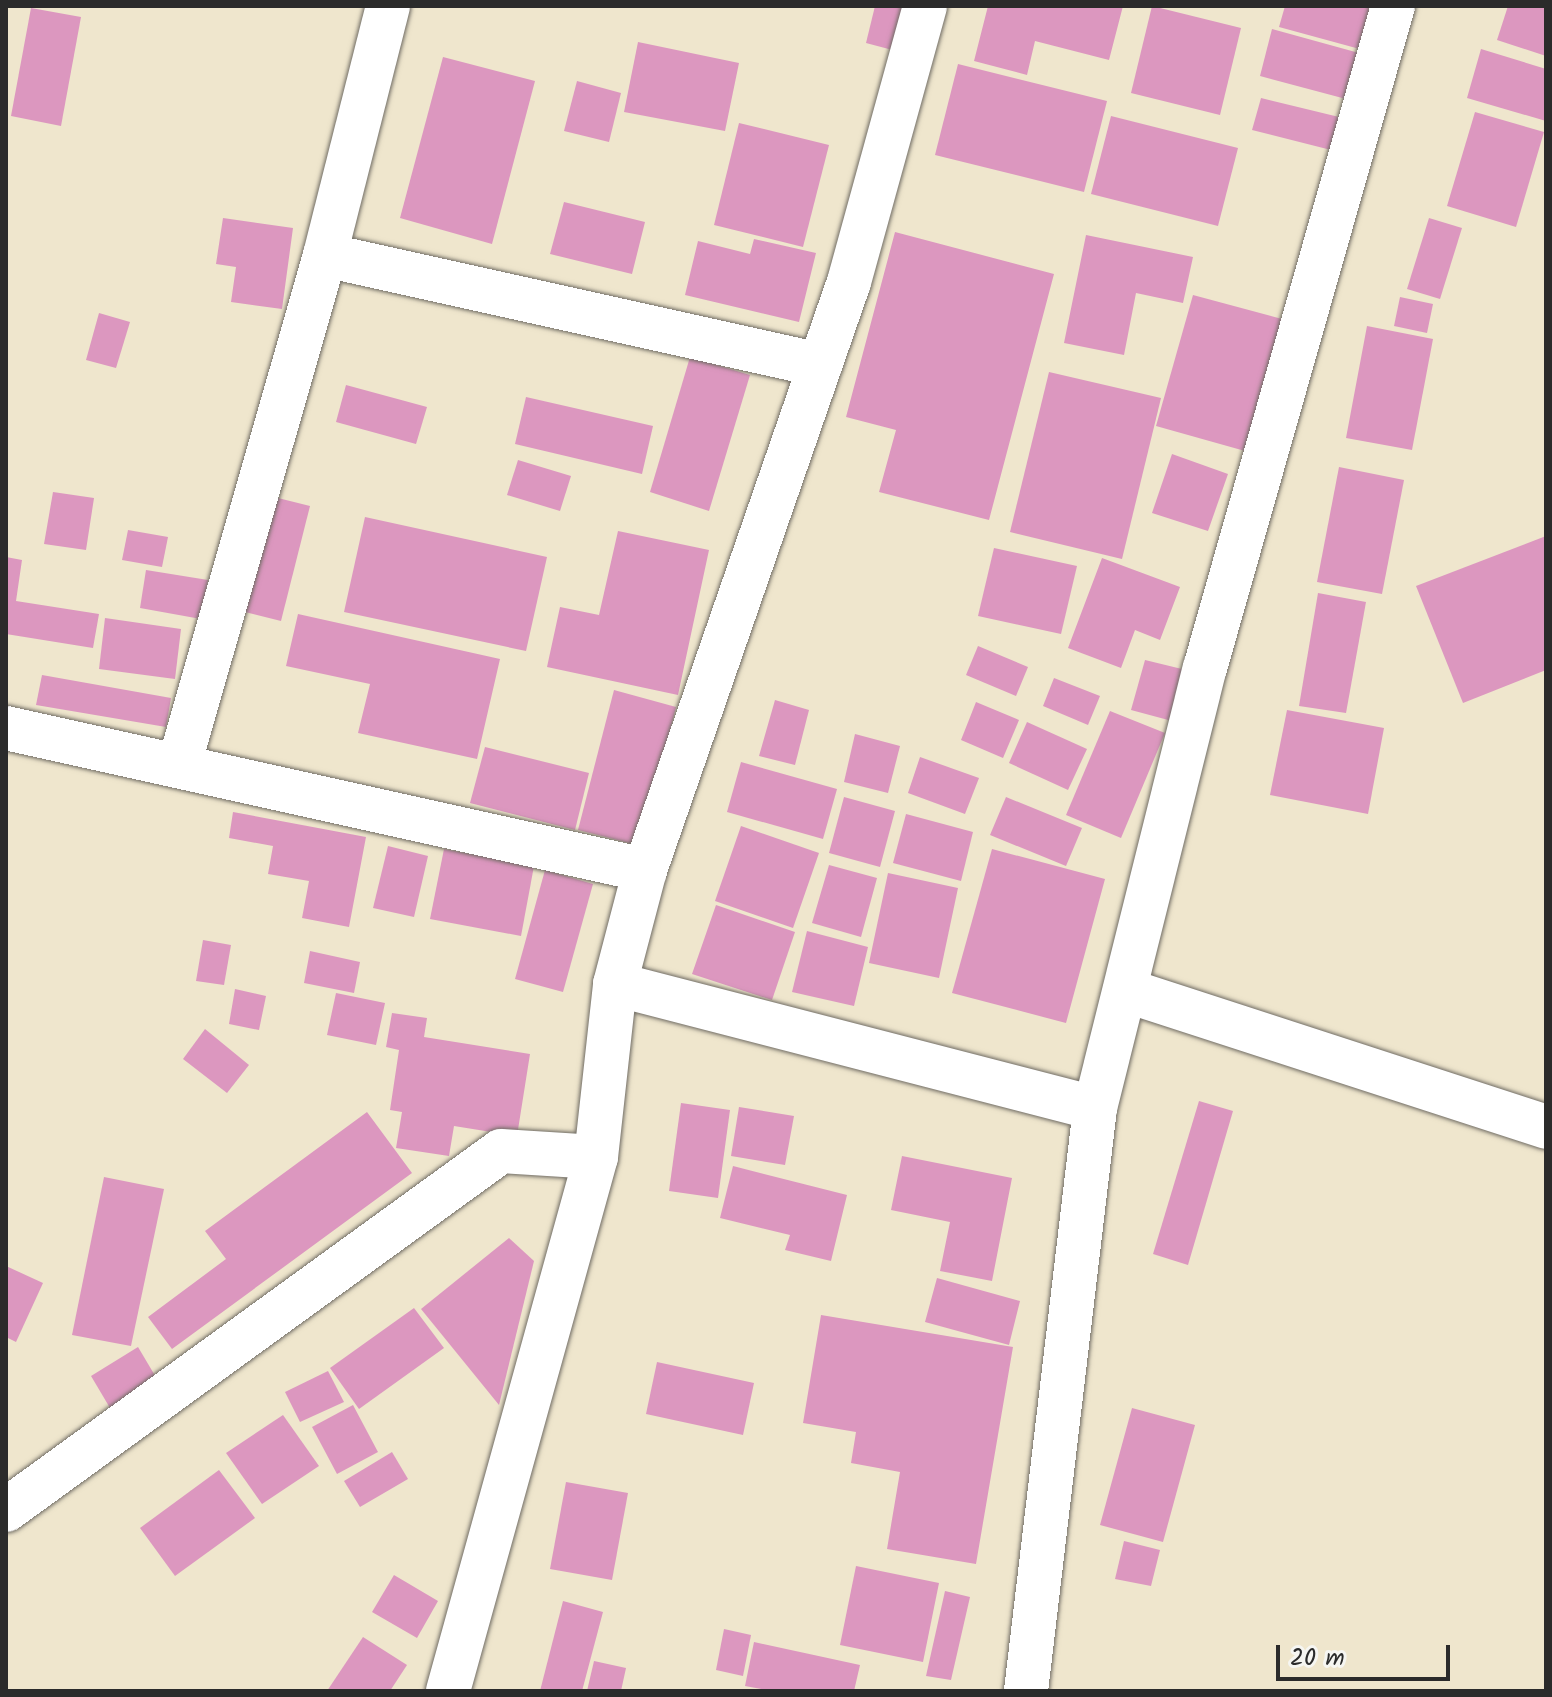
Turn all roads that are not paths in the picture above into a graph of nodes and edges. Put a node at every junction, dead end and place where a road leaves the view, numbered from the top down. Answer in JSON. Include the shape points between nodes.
{"nodes":[{"id":1,"x":388,"y":6,"type":"edge"},
{"id":2,"x":925,"y":6,"type":"edge"},
{"id":3,"x":1393,"y":6,"type":"edge"},
{"id":4,"x":325,"y":255,"type":"junction"},
{"id":5,"x":820,"y":365,"type":"junction"},
{"id":6,"x":6,"y":728,"type":"edge"},
{"id":7,"x":179,"y":765,"type":"junction"},
{"id":8,"x":645,"y":870,"type":"junction"},
{"id":9,"x":615,"y":984,"type":"junction"},
{"id":10,"x":1125,"y":990,"type":"junction"},
{"id":11,"x":1095,"y":1108,"type":"junction"},
{"id":12,"x":1546,"y":1127,"type":"edge"},
{"id":13,"x":596,"y":1157,"type":"junction"},
{"id":14,"x":6,"y":1510,"type":"edge"},
{"id":15,"x":448,"y":1691,"type":"edge"},
{"id":16,"x":1026,"y":1691,"type":"edge"}],
"edges":[{"from":1,"to":4,"type":"street"},
{"from":2,"to":5,"type":"street","via":[[849,282]]},
{"from":3,"to":10,"type":"street","via":[[1205,668]]},
{"from":4,"to":5,"type":"street"},
{"from":4,"to":7,"type":"street"},
{"from":5,"to":8,"type":"street"},
{"from":6,"to":7,"type":"street"},
{"from":7,"to":8,"type":"street"},
{"from":8,"to":9,"type":"street"},
{"from":9,"to":11,"type":"street"},
{"from":9,"to":13,"type":"street"},
{"from":10,"to":11,"type":"street"},
{"from":10,"to":12,"type":"street"},
{"from":11,"to":16,"type":"street"},
{"from":13,"to":14,"type":"street","via":[[501,1151]]},
{"from":13,"to":15,"type":"street"}]}
